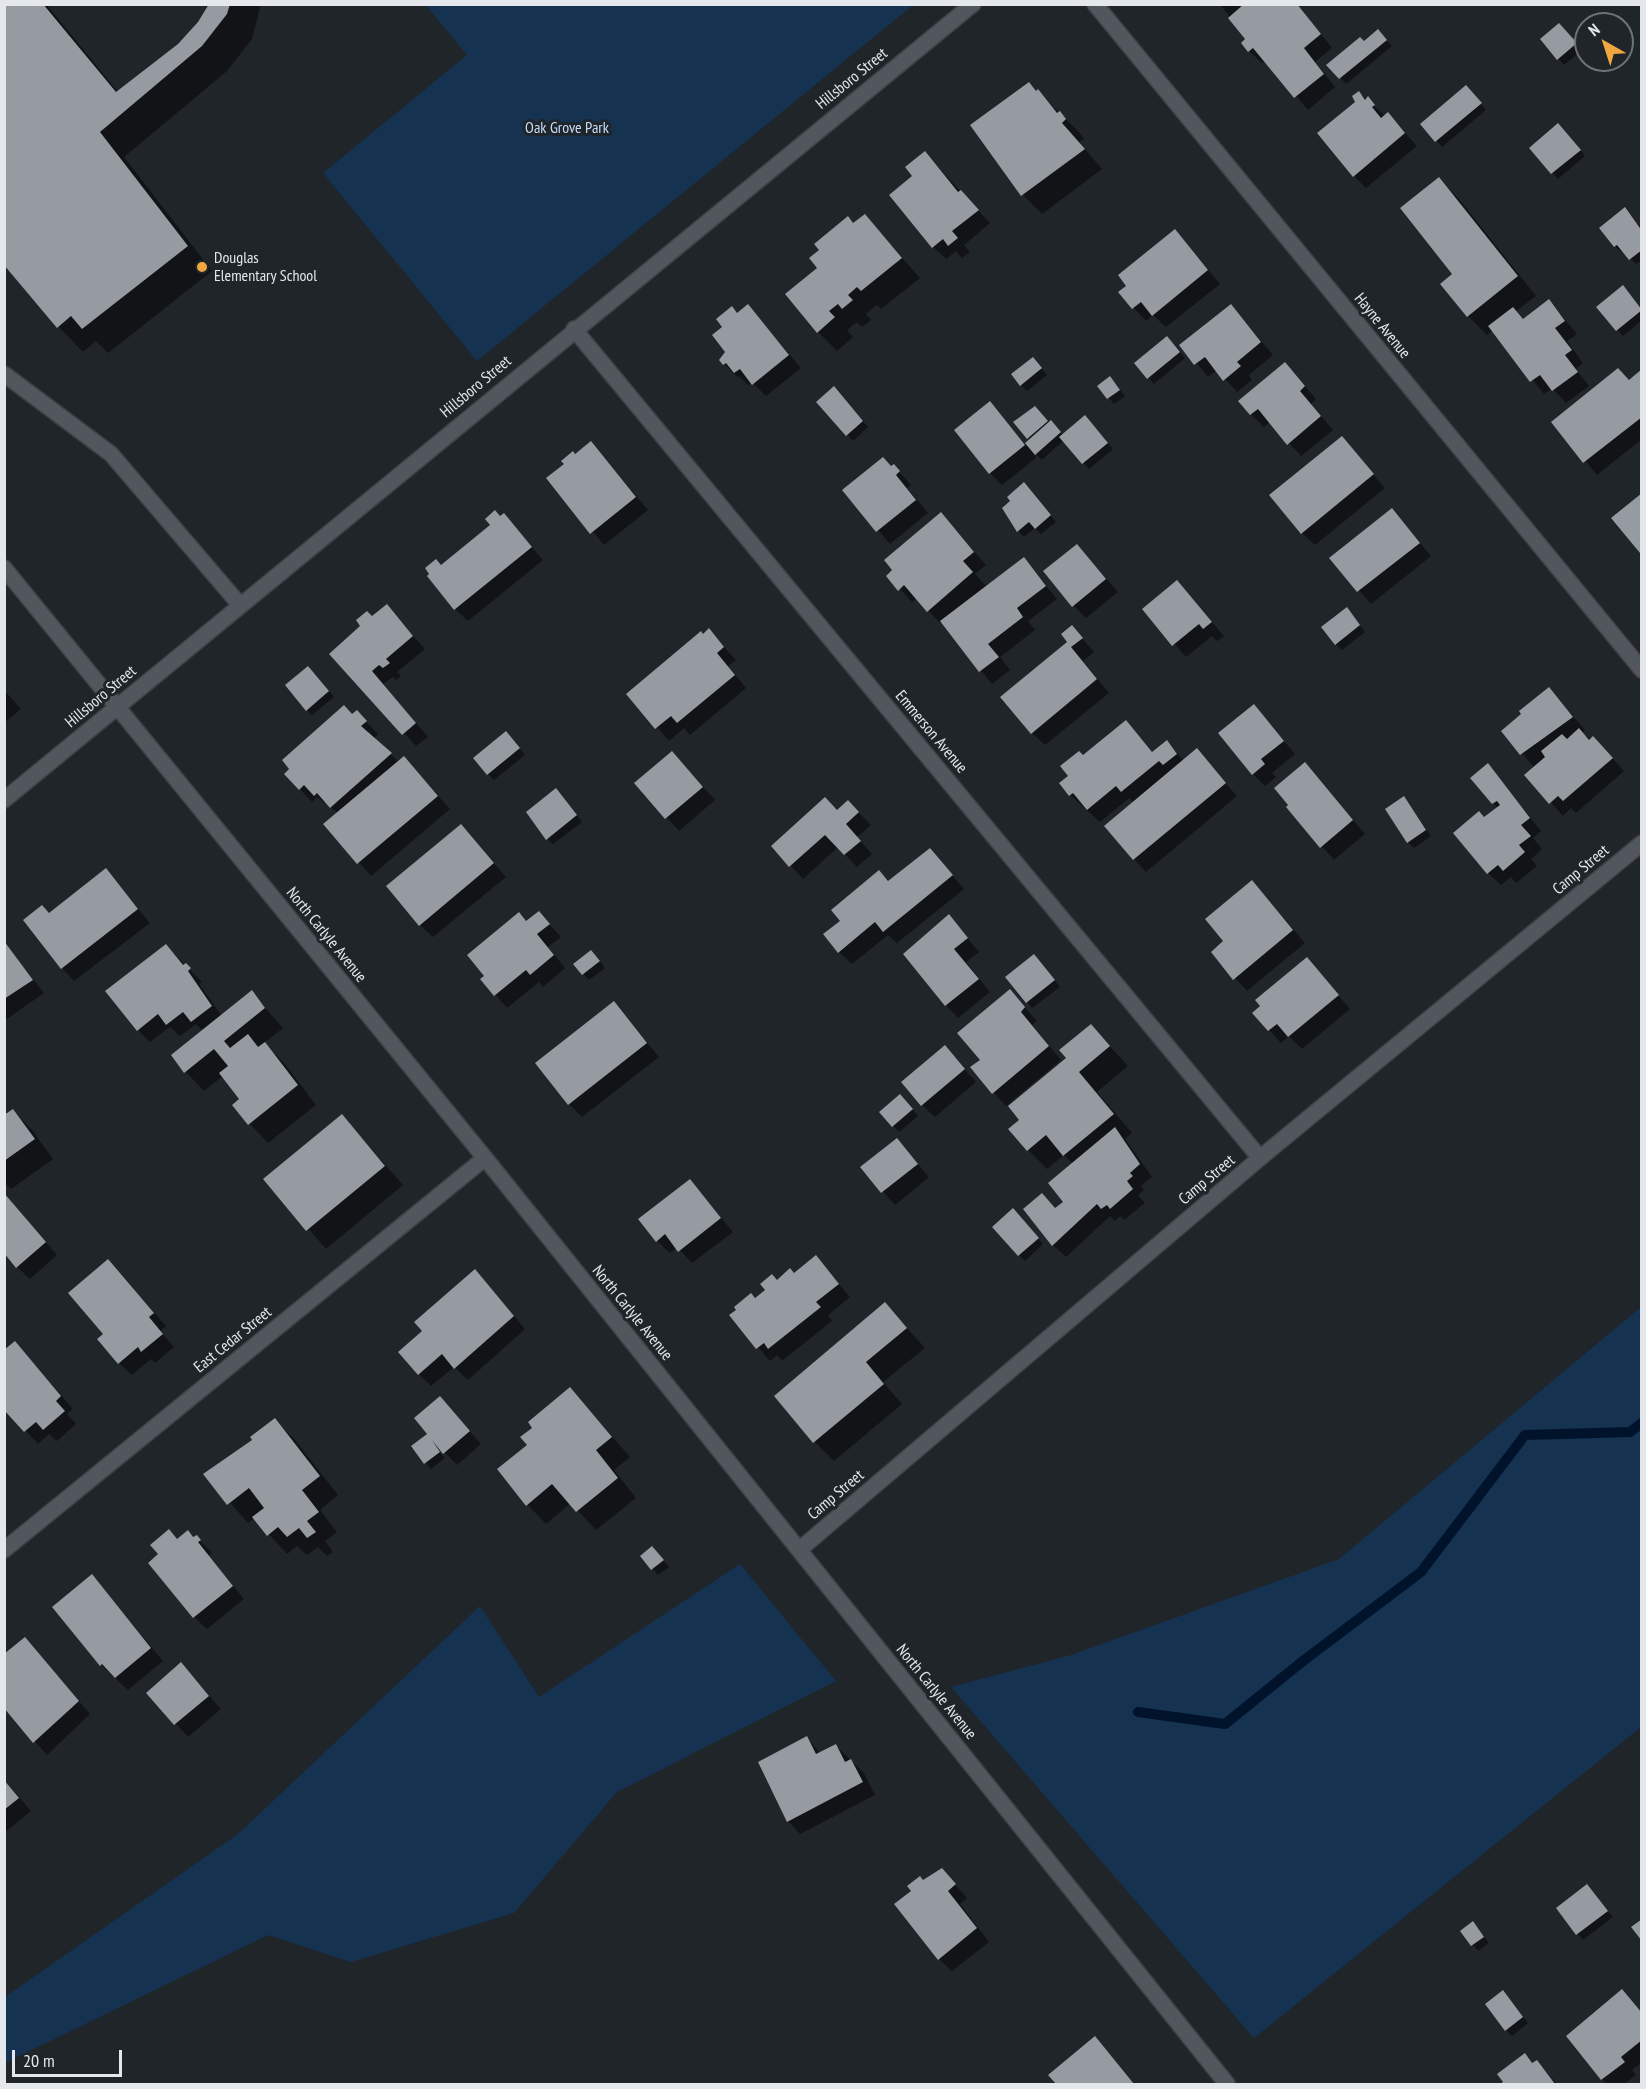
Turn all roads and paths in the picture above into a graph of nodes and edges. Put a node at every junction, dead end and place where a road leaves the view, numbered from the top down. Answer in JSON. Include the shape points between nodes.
{"nodes":[{"id":1,"x":973,"y":4,"type":"edge"},
{"id":2,"x":1095,"y":4,"type":"edge"},
{"id":3,"x":574,"y":329,"type":"junction"},
{"id":4,"x":4,"y":374,"type":"edge"},
{"id":5,"x":4,"y":568,"type":"edge"},
{"id":6,"x":240,"y":605,"type":"junction"},
{"id":7,"x":1641,"y":670,"type":"edge"},
{"id":8,"x":117,"y":707,"type":"junction"},
{"id":9,"x":4,"y":800,"type":"edge"},
{"id":10,"x":1641,"y":843,"type":"edge"},
{"id":11,"x":485,"y":1158,"type":"junction"},
{"id":12,"x":1260,"y":1158,"type":"junction"},
{"id":13,"x":4,"y":1550,"type":"edge"},
{"id":14,"x":799,"y":1550,"type":"junction"},
{"id":15,"x":1227,"y":2085,"type":"edge"}],
"edges":[{"from":1,"to":3,"type":"street","name":"Hillsboro Street"},
{"from":2,"to":7,"type":"street","name":"Hayne Avenue"},
{"from":3,"to":6,"type":"street","name":"Hillsboro Street"},
{"from":3,"to":12,"type":"street","name":"Emmerson Avenue"},
{"from":4,"to":6,"type":"street","via":[[111,454]]},
{"from":5,"to":8,"type":"street","name":"North Carlyle Avenue"},
{"from":6,"to":8,"type":"street","name":"Hillsboro Street"},
{"from":8,"to":9,"type":"street","name":"Hillsboro Street"},
{"from":8,"to":11,"type":"street","name":"North Carlyle Avenue"},
{"from":10,"to":12,"type":"street","name":"Camp Street"},
{"from":11,"to":13,"type":"street","name":"East Cedar Street"},
{"from":11,"to":14,"type":"street","name":"North Carlyle Avenue"},
{"from":12,"to":14,"type":"street","name":"Camp Street"},
{"from":14,"to":15,"type":"street","name":"North Carlyle Avenue"}]}
